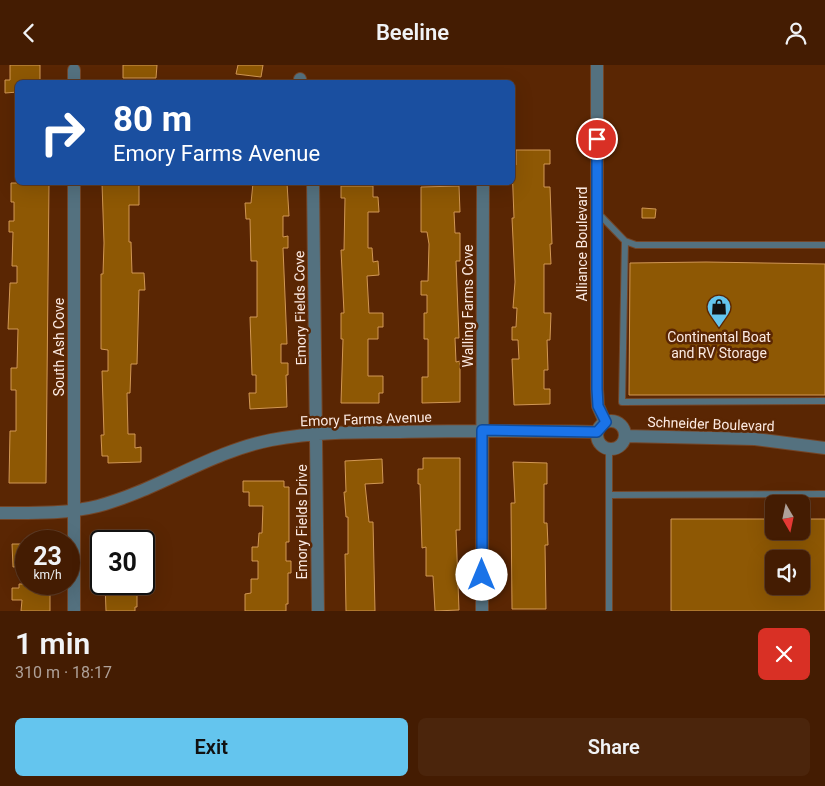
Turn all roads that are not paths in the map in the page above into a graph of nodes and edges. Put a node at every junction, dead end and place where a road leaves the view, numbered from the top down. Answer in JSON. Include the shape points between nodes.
{"nodes":[{"id":1,"x":598,"y":65,"type":"edge"},
{"id":2,"x":74,"y":185,"type":"edge"},
{"id":3,"x":313,"y":185,"type":"edge"},
{"id":4,"x":483,"y":185,"type":"edge"},
{"id":5,"x":597,"y":213,"type":"junction"},
{"id":6,"x":625,"y":241,"type":"junction"},
{"id":7,"x":825,"y":245,"type":"edge"},
{"id":8,"x":825,"y":401,"type":"edge"},
{"id":9,"x":606,"y":422,"type":"junction"},
{"id":10,"x":482,"y":430,"type":"junction"},
{"id":11,"x":597,"y":432,"type":"junction"},
{"id":12,"x":317,"y":433,"type":"junction"},
{"id":13,"x":625,"y":436,"type":"junction"},
{"id":14,"x":825,"y":448,"type":"edge"},
{"id":15,"x":609,"y":449,"type":"junction"},
{"id":16,"x":825,"y":494,"type":"edge"},
{"id":17,"x":609,"y":495,"type":"junction"},
{"id":18,"x":74,"y":511,"type":"junction"},
{"id":19,"x":0,"y":513,"type":"edge"},
{"id":20,"x":74,"y":611,"type":"edge"},
{"id":21,"x":318,"y":611,"type":"edge"},
{"id":22,"x":482,"y":611,"type":"edge"},
{"id":23,"x":609,"y":611,"type":"edge"}],
"edges":[{"from":1,"to":5,"type":"street","name":"Alliance Boulevard"},
{"from":2,"to":18,"type":"street","name":"South Ash Cove"},
{"from":3,"to":12,"type":"street","name":"Emory Fields Cove"},
{"from":4,"to":10,"type":"street","name":"Walling Farms Cove"},
{"from":5,"to":6,"type":"lane"},
{"from":5,"to":9,"type":"street","name":"Alliance Boulevard","via":[[597,389],[598,406]]},
{"from":6,"to":7,"type":"lane","via":[[636,245]]},
{"from":6,"to":8,"type":"lane","via":[[622,402]]},
{"from":9,"to":11,"type":"street"},
{"from":9,"to":13,"type":"street","via":[[619,424]]},
{"from":10,"to":11,"type":"street","name":"Emory Farms Avenue"},
{"from":10,"to":12,"type":"street","name":"Emory Farms Avenue"},
{"from":10,"to":22,"type":"street","name":"Walling Farms Cove"},
{"from":11,"to":15,"type":"street","via":[[598,441]]},
{"from":12,"to":18,"type":"street","name":"Emory Farms Avenue","via":[[225,453],[139,492]]},
{"from":12,"to":21,"type":"street","name":"Emory Fields Drive"},
{"from":13,"to":14,"type":"street","name":"Schneider Boulevard","via":[[754,439]]},
{"from":13,"to":15,"type":"street","via":[[618,447]]},
{"from":15,"to":17,"type":"lane"},
{"from":16,"to":17,"type":"lane"},
{"from":17,"to":23,"type":"lane"},
{"from":18,"to":19,"type":"street","name":"Emory Farms Avenue"},
{"from":18,"to":20,"type":"street","name":"South Ash Cove"}]}
